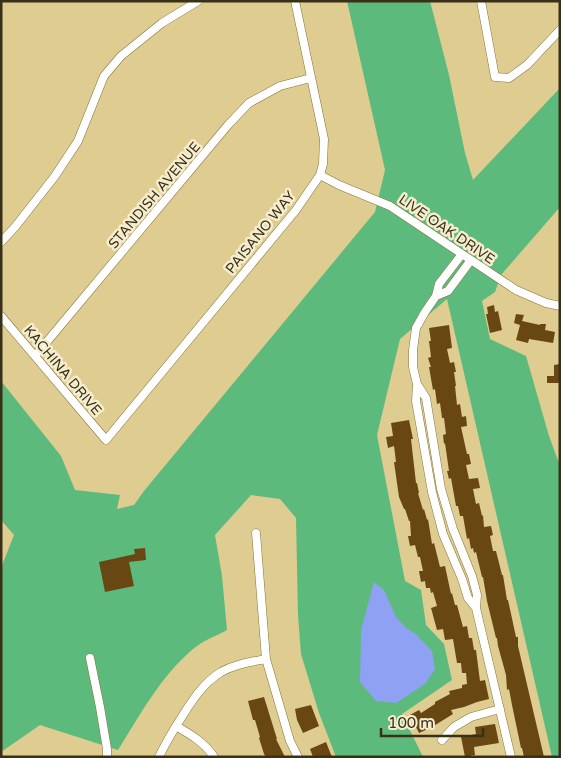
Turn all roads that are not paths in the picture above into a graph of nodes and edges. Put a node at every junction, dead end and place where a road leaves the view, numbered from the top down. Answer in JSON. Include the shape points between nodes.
{"nodes":[{"id":1,"x":198,"y":1,"type":"edge"},
{"id":2,"x":295,"y":1,"type":"edge"},
{"id":3,"x":481,"y":1,"type":"edge"},
{"id":4,"x":560,"y":30,"type":"edge"},
{"id":5,"x":311,"y":78,"type":"junction"},
{"id":6,"x":320,"y":175,"type":"junction"},
{"id":7,"x":1,"y":242,"type":"edge"},
{"id":8,"x":462,"y":254,"type":"junction"},
{"id":9,"x":471,"y":260,"type":"junction"},
{"id":10,"x":443,"y":279,"type":"junction"},
{"id":11,"x":452,"y":286,"type":"junction"},
{"id":12,"x":436,"y":296,"type":"junction"},
{"id":13,"x":560,"y":306,"type":"edge"},
{"id":14,"x":1,"y":316,"type":"edge"},
{"id":15,"x":35,"y":356,"type":"junction"},
{"id":16,"x":106,"y":440,"type":"joint"},
{"id":17,"x":256,"y":533,"type":"dead end"},
{"id":18,"x":90,"y":658,"type":"dead end"},
{"id":19,"x":266,"y":659,"type":"junction"},
{"id":20,"x":500,"y":709,"type":"junction"},
{"id":21,"x":176,"y":726,"type":"junction"},
{"id":22,"x":442,"y":740,"type":"dead end"},
{"id":23,"x":106,"y":757,"type":"edge"},
{"id":24,"x":159,"y":757,"type":"edge"},
{"id":25,"x":214,"y":757,"type":"edge"},
{"id":26,"x":298,"y":757,"type":"edge"},
{"id":27,"x":511,"y":757,"type":"edge"}],
"edges":[{"from":1,"to":7,"type":"street","via":[[162,23],[121,56],[104,76],[78,141],[55,176]]},
{"from":2,"to":5,"type":"street","name":"PAISANO WAY"},
{"from":3,"to":4,"type":"street","via":[[495,77],[509,78],[527,65]]},
{"from":5,"to":6,"type":"street","name":"PAISANO WAY","via":[[324,139]]},
{"from":5,"to":15,"type":"street","name":"STANDISH AVENUE","via":[[280,86],[249,103]]},
{"from":6,"to":8,"type":"street","name":"LIVE OAK DRIVE","via":[[390,206]]},
{"from":6,"to":16,"type":"street","name":"PAISANO WAY","via":[[296,210]]},
{"from":8,"to":9,"type":"street","name":"LIVE OAK DRIVE"},
{"from":8,"to":10,"type":"street"},
{"from":9,"to":11,"type":"street"},
{"from":9,"to":13,"type":"street","name":"LIVE OAK DRIVE","via":[[516,290]]},
{"from":10,"to":11,"type":"street"},
{"from":10,"to":12,"type":"street"},
{"from":11,"to":12,"type":"street"},
{"from":12,"to":20,"type":"street","via":[[416,328],[413,368],[417,384],[426,398],[441,489],[452,529],[477,595],[476,608]]},
{"from":14,"to":15,"type":"street","name":"KACHINA DRIVE"},
{"from":15,"to":16,"type":"street","name":"KACHINA DRIVE"},
{"from":17,"to":19,"type":"street"},
{"from":18,"to":23,"type":"street"},
{"from":19,"to":21,"type":"street","via":[[236,665],[218,675],[200,690]]},
{"from":19,"to":26,"type":"street","via":[[290,741]]},
{"from":20,"to":22,"type":"street","via":[[471,716]]},
{"from":20,"to":27,"type":"street"},
{"from":21,"to":24,"type":"street"},
{"from":21,"to":25,"type":"street","via":[[197,739]]}]}
